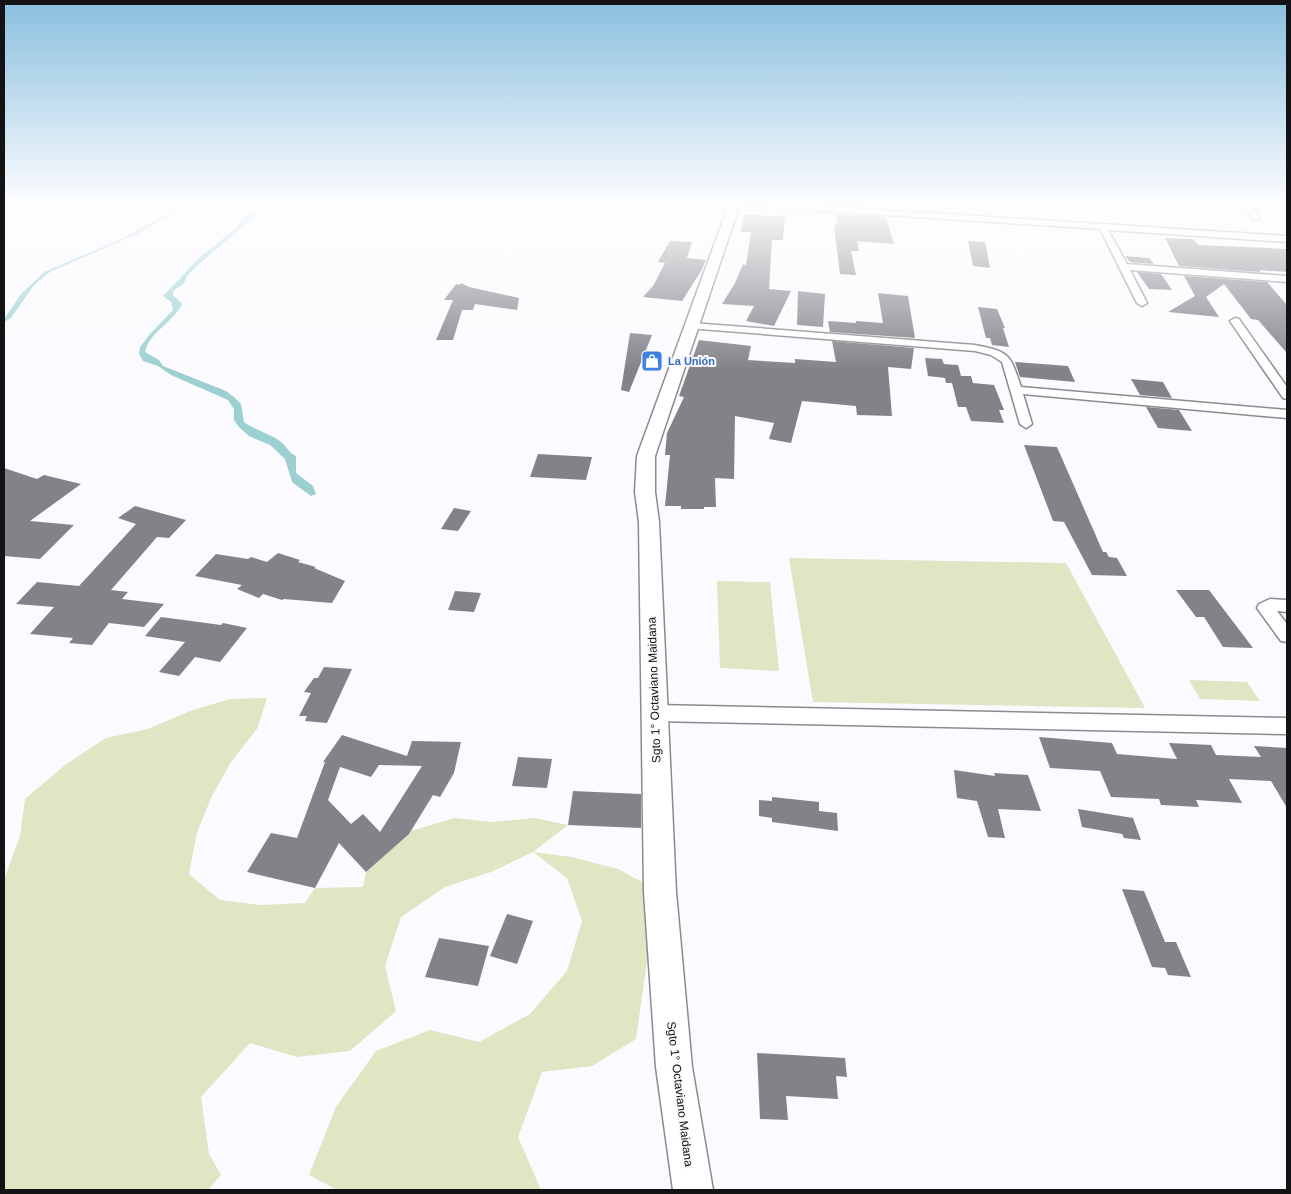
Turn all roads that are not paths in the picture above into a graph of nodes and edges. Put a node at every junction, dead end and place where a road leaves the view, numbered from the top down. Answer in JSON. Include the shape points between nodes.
{"nodes":[{"id":1,"x":715,"y":260,"type":"edge"},
{"id":2,"x":1120,"y":260,"type":"edge"},
{"id":3,"x":1124,"y":267,"type":"junction"},
{"id":4,"x":1287,"y":279,"type":"edge"},
{"id":5,"x":1142,"y":303,"type":"dead end"},
{"id":6,"x":1235,"y":321,"type":"dead end"},
{"id":7,"x":692,"y":326,"type":"junction"},
{"id":8,"x":1015,"y":390,"type":"junction"},
{"id":9,"x":1287,"y":395,"type":"edge"},
{"id":10,"x":1287,"y":414,"type":"edge"},
{"id":11,"x":1026,"y":424,"type":"dead end"},
{"id":12,"x":1287,"y":606,"type":"edge"},
{"id":13,"x":1287,"y":636,"type":"edge"},
{"id":14,"x":654,"y":713,"type":"junction"},
{"id":15,"x":1287,"y":726,"type":"edge"},
{"id":16,"x":693,"y":1190,"type":"edge"}],
"edges":[{"from":1,"to":7,"type":"main road","name":"Sgto 1° Octaviano Maidana"},
{"from":2,"to":3,"type":"street"},
{"from":3,"to":4,"type":"street"},
{"from":3,"to":5,"type":"street"},
{"from":6,"to":9,"type":"street"},
{"from":7,"to":8,"type":"street","via":[[975,348],[995,352],[1007,362]]},
{"from":7,"to":14,"type":"main road","name":"Sgto 1° Octaviano Maidana","via":[[646,456]]},
{"from":8,"to":10,"type":"street"},
{"from":8,"to":11,"type":"street"},
{"from":12,"to":13,"type":"street","via":[[1270,605],[1265,608]]},
{"from":14,"to":15,"type":"street"},
{"from":14,"to":16,"type":"main road","name":"Sgto 1° Octaviano Maidana","via":[[660,892],[673,1057]]}]}
